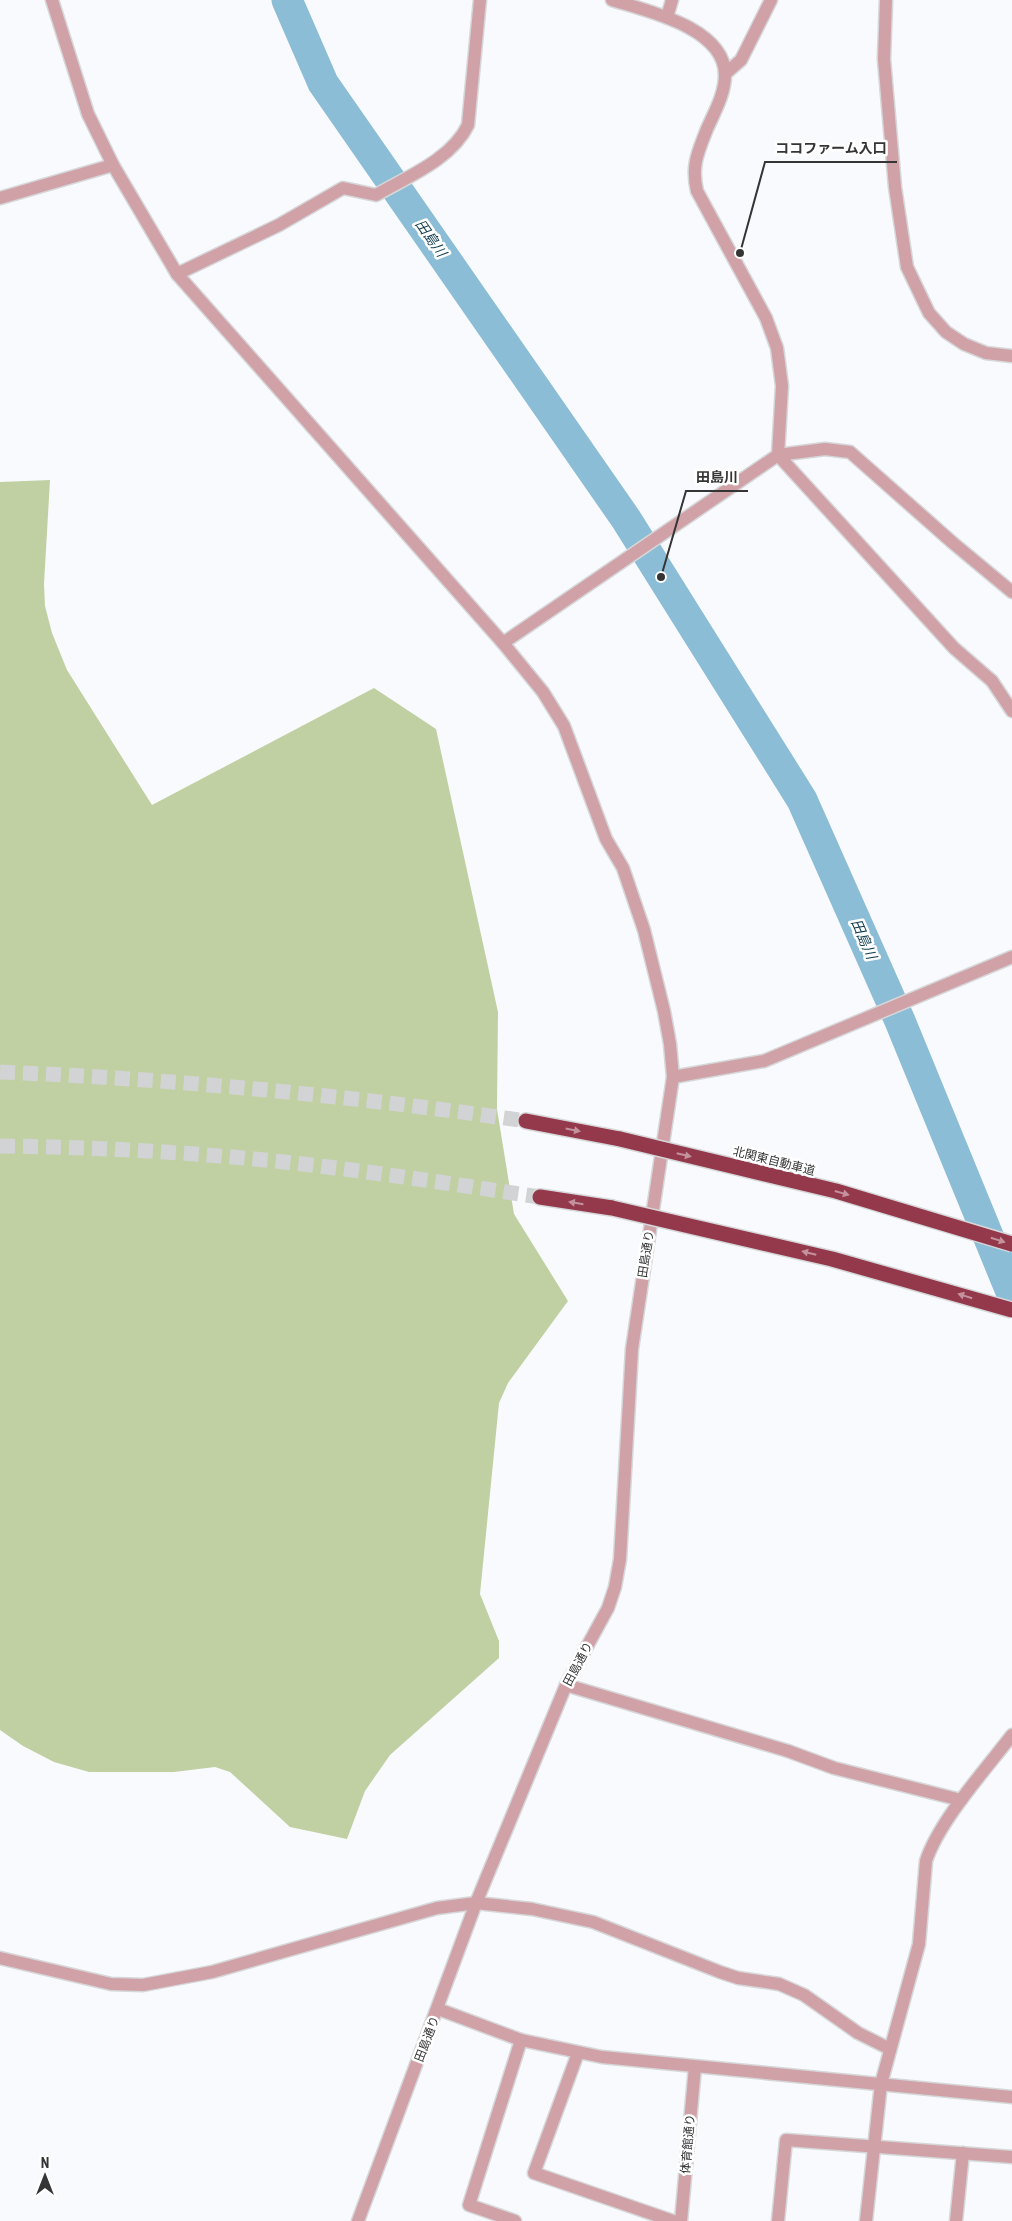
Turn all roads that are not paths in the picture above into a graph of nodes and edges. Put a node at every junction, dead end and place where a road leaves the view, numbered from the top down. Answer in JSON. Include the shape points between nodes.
{"nodes":[{"id":1,"x":52,"y":0,"type":"edge"},
{"id":2,"x":480,"y":0,"type":"edge"},
{"id":3,"x":612,"y":0,"type":"edge"},
{"id":4,"x":672,"y":0,"type":"edge"},
{"id":5,"x":771,"y":0,"type":"edge"},
{"id":6,"x":886,"y":0,"type":"edge"},
{"id":7,"x":667,"y":17,"type":"junction"},
{"id":8,"x":725,"y":74,"type":"junction"},
{"id":9,"x":113,"y":165,"type":"junction"},
{"id":10,"x":0,"y":198,"type":"edge"},
{"id":11,"x":177,"y":274,"type":"junction"},
{"id":12,"x":1012,"y":356,"type":"edge"},
{"id":13,"x":778,"y":455,"type":"junction"},
{"id":14,"x":1012,"y":592,"type":"edge"},
{"id":15,"x":503,"y":643,"type":"junction"},
{"id":16,"x":1012,"y":711,"type":"edge"},
{"id":17,"x":1012,"y":957,"type":"edge"},
{"id":18,"x":673,"y":1077,"type":"junction"},
{"id":19,"x":526,"y":1121,"type":"tunnel mouth"},
{"id":20,"x":540,"y":1197,"type":"tunnel mouth"},
{"id":21,"x":1012,"y":1244,"type":"edge"},
{"id":22,"x":1012,"y":1310,"type":"edge"},
{"id":23,"x":566,"y":1685,"type":"junction"},
{"id":24,"x":1012,"y":1735,"type":"edge"},
{"id":25,"x":961,"y":1800,"type":"junction"},
{"id":26,"x":476,"y":1903,"type":"junction"},
{"id":27,"x":0,"y":1958,"type":"edge"},
{"id":28,"x":438,"y":2009,"type":"junction"},
{"id":29,"x":521,"y":2040,"type":"junction"},
{"id":30,"x":890,"y":2049,"type":"junction"},
{"id":31,"x":578,"y":2053,"type":"junction"},
{"id":32,"x":695,"y":2067,"type":"junction"},
{"id":33,"x":881,"y":2084,"type":"junction"},
{"id":34,"x":1012,"y":2097,"type":"edge"},
{"id":35,"x":873,"y":2146,"type":"junction"},
{"id":36,"x":963,"y":2153,"type":"junction"},
{"id":37,"x":1012,"y":2157,"type":"edge"},
{"id":38,"x":358,"y":2221,"type":"edge"},
{"id":39,"x":515,"y":2221,"type":"edge"},
{"id":40,"x":673,"y":2221,"type":"edge"},
{"id":41,"x":681,"y":2221,"type":"edge"},
{"id":42,"x":778,"y":2221,"type":"edge"},
{"id":43,"x":866,"y":2221,"type":"edge"},
{"id":44,"x":956,"y":2221,"type":"edge"}],
"edges":[{"from":1,"to":9,"type":"street","name":"田島通り","via":[[88,114]]},
{"from":2,"to":11,"type":"street","via":[[468,125],[463,136],[440,157],[376,195],[342,188],[278,225]]},
{"from":3,"to":7,"type":"street"},
{"from":4,"to":7,"type":"street"},
{"from":5,"to":8,"type":"street","via":[[741,60]]},
{"from":6,"to":12,"type":"street","via":[[884,59],[895,187],[907,267],[929,313],[946,332],[986,353]]},
{"from":7,"to":8,"type":"street","via":[[713,44]]},
{"from":8,"to":13,"type":"street","via":[[722,92],[694,165],[694,178],[701,199],[766,318],[777,348],[782,386]]},
{"from":9,"to":10,"type":"street"},
{"from":9,"to":11,"type":"street","name":"田島通り"},
{"from":11,"to":15,"type":"street","name":"田島通り"},
{"from":13,"to":14,"type":"street","via":[[825,449],[850,452]]},
{"from":13,"to":15,"type":"street"},
{"from":13,"to":16,"type":"street","via":[[954,648],[992,681]]},
{"from":15,"to":18,"type":"street","name":"田島通り","via":[[543,692],[564,726],[606,839],[623,868],[644,930],[664,1011]]},
{"from":17,"to":18,"type":"street","via":[[764,1061]]},
{"from":18,"to":23,"type":"street","name":"田島通り","via":[[632,1349],[620,1559],[608,1608]]},
{"from":19,"to":21,"type":"highway","name":"北関東自動車道","one_way":true,"bridge":true,"via":[[836,1191]]},
{"from":22,"to":20,"type":"highway","one_way":true,"bridge":true,"via":[[832,1259],[612,1208]]},
{"from":23,"to":25,"type":"street","via":[[788,1751],[834,1768]]},
{"from":23,"to":26,"type":"street","name":"田島通り"},
{"from":24,"to":25,"type":"street"},
{"from":25,"to":30,"type":"street","via":[[926,1861],[919,1944]]},
{"from":26,"to":27,"type":"street","via":[[437,1908],[212,1972],[144,1985],[111,1984]]},
{"from":26,"to":28,"type":"street","name":"田島通り"},
{"from":26,"to":30,"type":"street","via":[[532,1909],[593,1922],[712,1970],[738,1978],[779,1984],[804,1995],[858,2033]]},
{"from":28,"to":29,"type":"street"},
{"from":28,"to":38,"type":"street","name":"田島通り"},
{"from":29,"to":31,"type":"street"},
{"from":29,"to":39,"type":"street","via":[[469,2205]]},
{"from":30,"to":33,"type":"street"},
{"from":31,"to":32,"type":"street"},
{"from":31,"to":40,"type":"street","via":[[534,2173]]},
{"from":32,"to":33,"type":"street"},
{"from":32,"to":41,"type":"street","name":"体育館通り"},
{"from":33,"to":34,"type":"street"},
{"from":33,"to":35,"type":"street"},
{"from":35,"to":36,"type":"street"},
{"from":35,"to":42,"type":"street","via":[[786,2140]]},
{"from":35,"to":43,"type":"street"},
{"from":36,"to":37,"type":"street"},
{"from":36,"to":44,"type":"street"}]}
